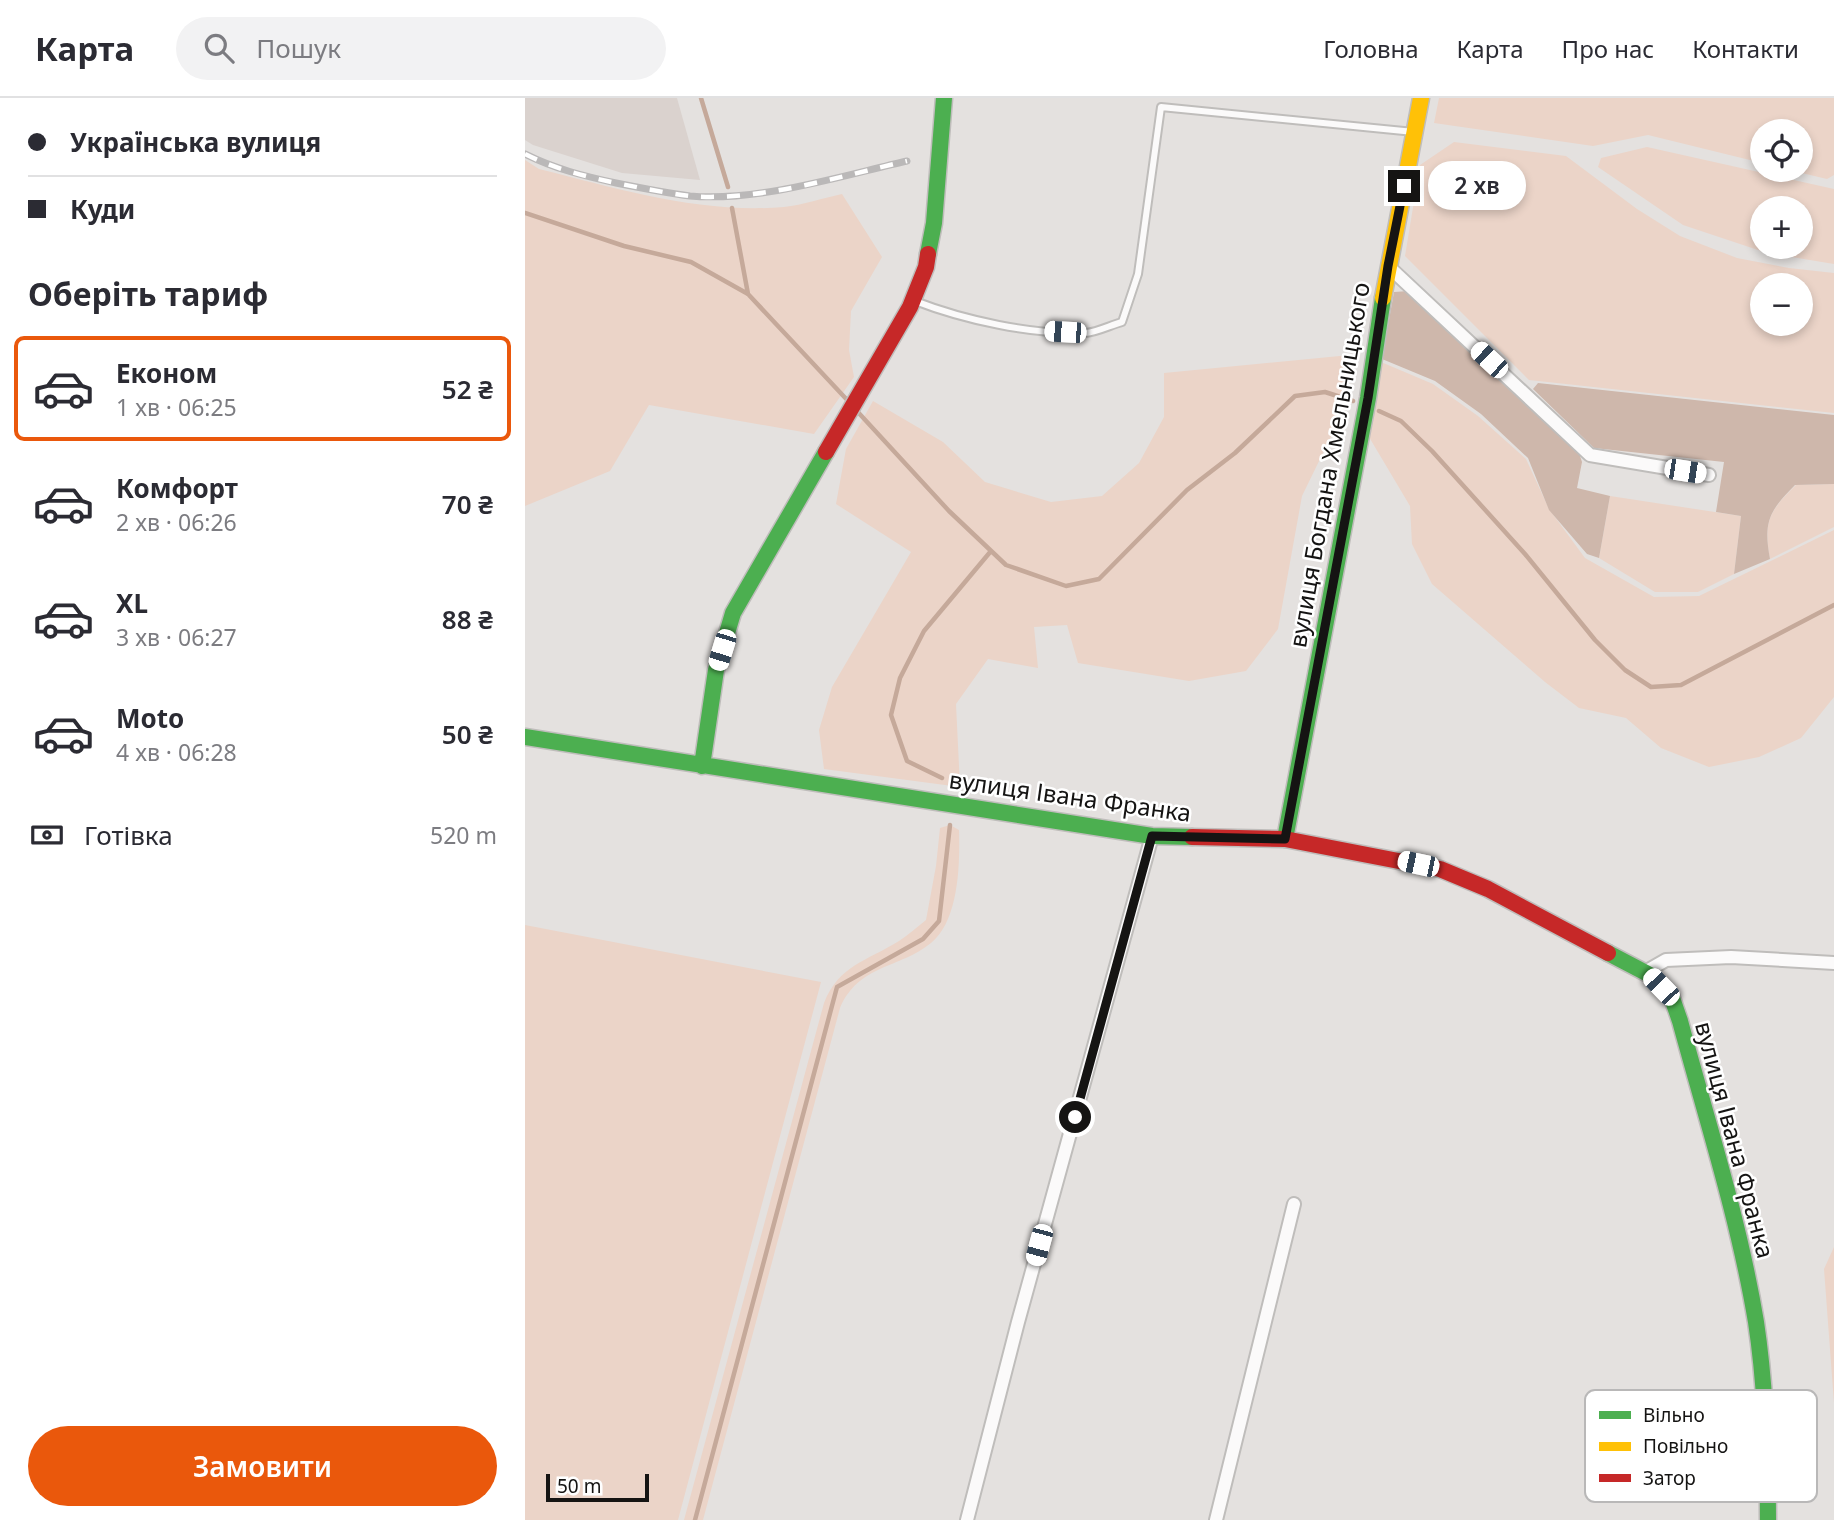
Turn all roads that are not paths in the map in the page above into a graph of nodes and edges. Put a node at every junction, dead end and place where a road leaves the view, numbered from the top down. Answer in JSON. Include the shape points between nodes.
{"nodes":[{"id":1,"x":944,"y":98,"type":"edge"},
{"id":2,"x":1421,"y":98,"type":"edge"},
{"id":3,"x":1414,"y":132,"type":"junction"},
{"id":4,"x":1388,"y":266,"type":"junction"},
{"id":5,"x":913,"y":300,"type":"junction"},
{"id":6,"x":1709,"y":475,"type":"dead end"},
{"id":7,"x":525,"y":737,"type":"edge"},
{"id":8,"x":702,"y":766,"type":"junction"},
{"id":9,"x":1152,"y":836,"type":"junction"},
{"id":10,"x":1285,"y":839,"type":"junction"},
{"id":11,"x":1834,"y":962,"type":"edge"},
{"id":12,"x":1645,"y":972,"type":"junction"},
{"id":13,"x":1294,"y":1205,"type":"dead end"},
{"id":14,"x":1763,"y":1390,"type":"edge"},
{"id":15,"x":1767,"y":1502,"type":"edge"},
{"id":16,"x":967,"y":1520,"type":"edge"},
{"id":17,"x":1216,"y":1520,"type":"edge"},
{"id":18,"x":1767,"y":1520,"type":"edge"}],
"edges":[{"from":1,"to":5,"type":"street","via":[[934,223],[926,267]]},
{"from":2,"to":3,"type":"street","name":"вулиця Богдана Хмельницького"},
{"from":3,"to":4,"type":"street","name":"вулиця Богдана Хмельницького"},
{"from":3,"to":5,"type":"lane","via":[[1161,107],[1138,274],[1122,322],[1089,333],[1041,330],[951,315]]},
{"from":4,"to":6,"type":"street","via":[[1590,455]]},
{"from":4,"to":10,"type":"street","name":"вулиця Богдана Хмельницького","via":[[1368,398]]},
{"from":5,"to":8,"type":"street","via":[[733,612],[716,670]]},
{"from":7,"to":8,"type":"street","name":"вулиця Івана Франка"},
{"from":8,"to":9,"type":"street","name":"вулиця Івана Франка"},
{"from":9,"to":10,"type":"street","name":"вулиця Івана Франка"},
{"from":9,"to":16,"type":"street"},
{"from":10,"to":12,"type":"street","name":"вулиця Івана Франка","via":[[1440,869],[1489,889]]},
{"from":11,"to":12,"type":"street","via":[[1731,957],[1666,960]]},
{"from":12,"to":14,"type":"street","name":"вулиця Івана Франка","via":[[1672,998],[1751,1296]]},
{"from":13,"to":17,"type":"street"},
{"from":15,"to":18,"type":"street","name":"вулиця Івана Франка"}]}
